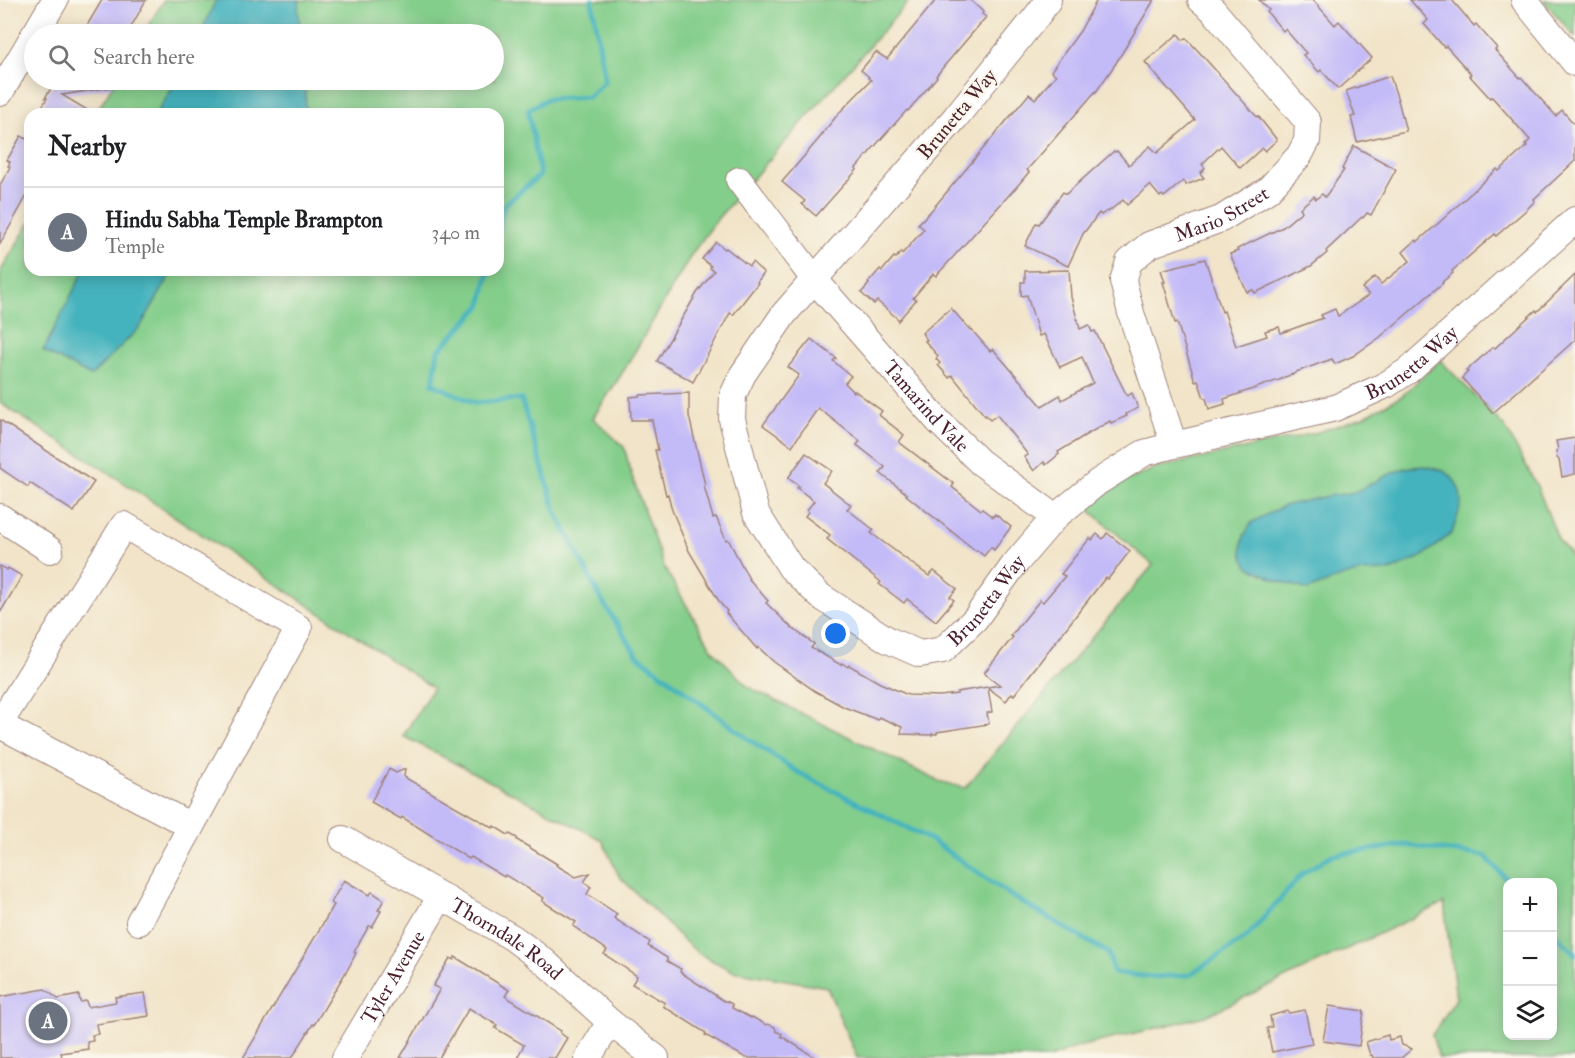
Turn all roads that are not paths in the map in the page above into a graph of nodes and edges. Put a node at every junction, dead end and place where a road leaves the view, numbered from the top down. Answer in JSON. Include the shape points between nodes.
{"nodes":[{"id":1,"x":55,"y":0,"type":"edge"},
{"id":2,"x":1048,"y":0,"type":"edge"},
{"id":3,"x":1201,"y":0,"type":"edge"},
{"id":4,"x":1524,"y":0,"type":"edge"},
{"id":5,"x":41,"y":24,"type":"edge"},
{"id":6,"x":24,"y":53,"type":"edge"},
{"id":7,"x":1575,"y":63,"type":"edge"},
{"id":8,"x":0,"y":93,"type":"edge"},
{"id":9,"x":739,"y":180,"type":"dead end"},
{"id":10,"x":1575,"y":220,"type":"edge"},
{"id":11,"x":814,"y":279,"type":"junction"},
{"id":12,"x":1174,"y":445,"type":"junction"},
{"id":13,"x":0,"y":517,"type":"edge"},
{"id":14,"x":1055,"y":517,"type":"junction"},
{"id":15,"x":50,"y":550,"type":"dead end"},
{"id":16,"x":0,"y":724,"type":"edge"},
{"id":17,"x":191,"y":826,"type":"junction"},
{"id":18,"x":343,"y":838,"type":"dead end"},
{"id":19,"x":441,"y":896,"type":"junction"},
{"id":20,"x":139,"y":922,"type":"dead end"},
{"id":21,"x":610,"y":1022,"type":"junction"},
{"id":22,"x":345,"y":1058,"type":"edge"},
{"id":23,"x":588,"y":1058,"type":"edge"},
{"id":24,"x":656,"y":1058,"type":"edge"}],
"edges":[{"from":1,"to":5,"type":"street"},
{"from":2,"to":11,"type":"street","name":"Brunetta Way","via":[[955,118]]},
{"from":3,"to":12,"type":"street","name":"Mario Street","via":[[1308,122],[1307,141],[1299,156],[1268,190],[1221,219],[1149,245],[1129,262],[1123,281],[1131,314]]},
{"from":4,"to":7,"type":"street"},
{"from":6,"to":8,"type":"street"},
{"from":9,"to":11,"type":"street","name":"Tamarind Vale"},
{"from":10,"to":12,"type":"street","name":"Brunetta Way","via":[[1409,370],[1386,385],[1335,408]]},
{"from":11,"to":14,"type":"street","name":"Tamarind Vale","via":[[939,422],[980,462]]},
{"from":11,"to":14,"type":"street","name":"Brunetta Way","via":[[742,374],[733,395],[732,419],[756,513],[791,568],[820,597],[888,640],[920,654],[942,650],[975,619]]},
{"from":12,"to":14,"type":"street","name":"Brunetta Way","via":[[1144,453],[1098,482]]},
{"from":13,"to":15,"type":"street"},
{"from":16,"to":17,"type":"street"},
{"from":16,"to":17,"type":"street","via":[[124,525],[299,628]]},
{"from":17,"to":20,"type":"street"},
{"from":18,"to":19,"type":"street","name":"Thorndale Road"},
{"from":19,"to":21,"type":"street","name":"Thorndale Road","via":[[513,938]]},
{"from":19,"to":22,"type":"street","name":"Tyler Avenue"},
{"from":21,"to":23,"type":"street"},
{"from":21,"to":24,"type":"street","name":"Thorndale Road"}]}
